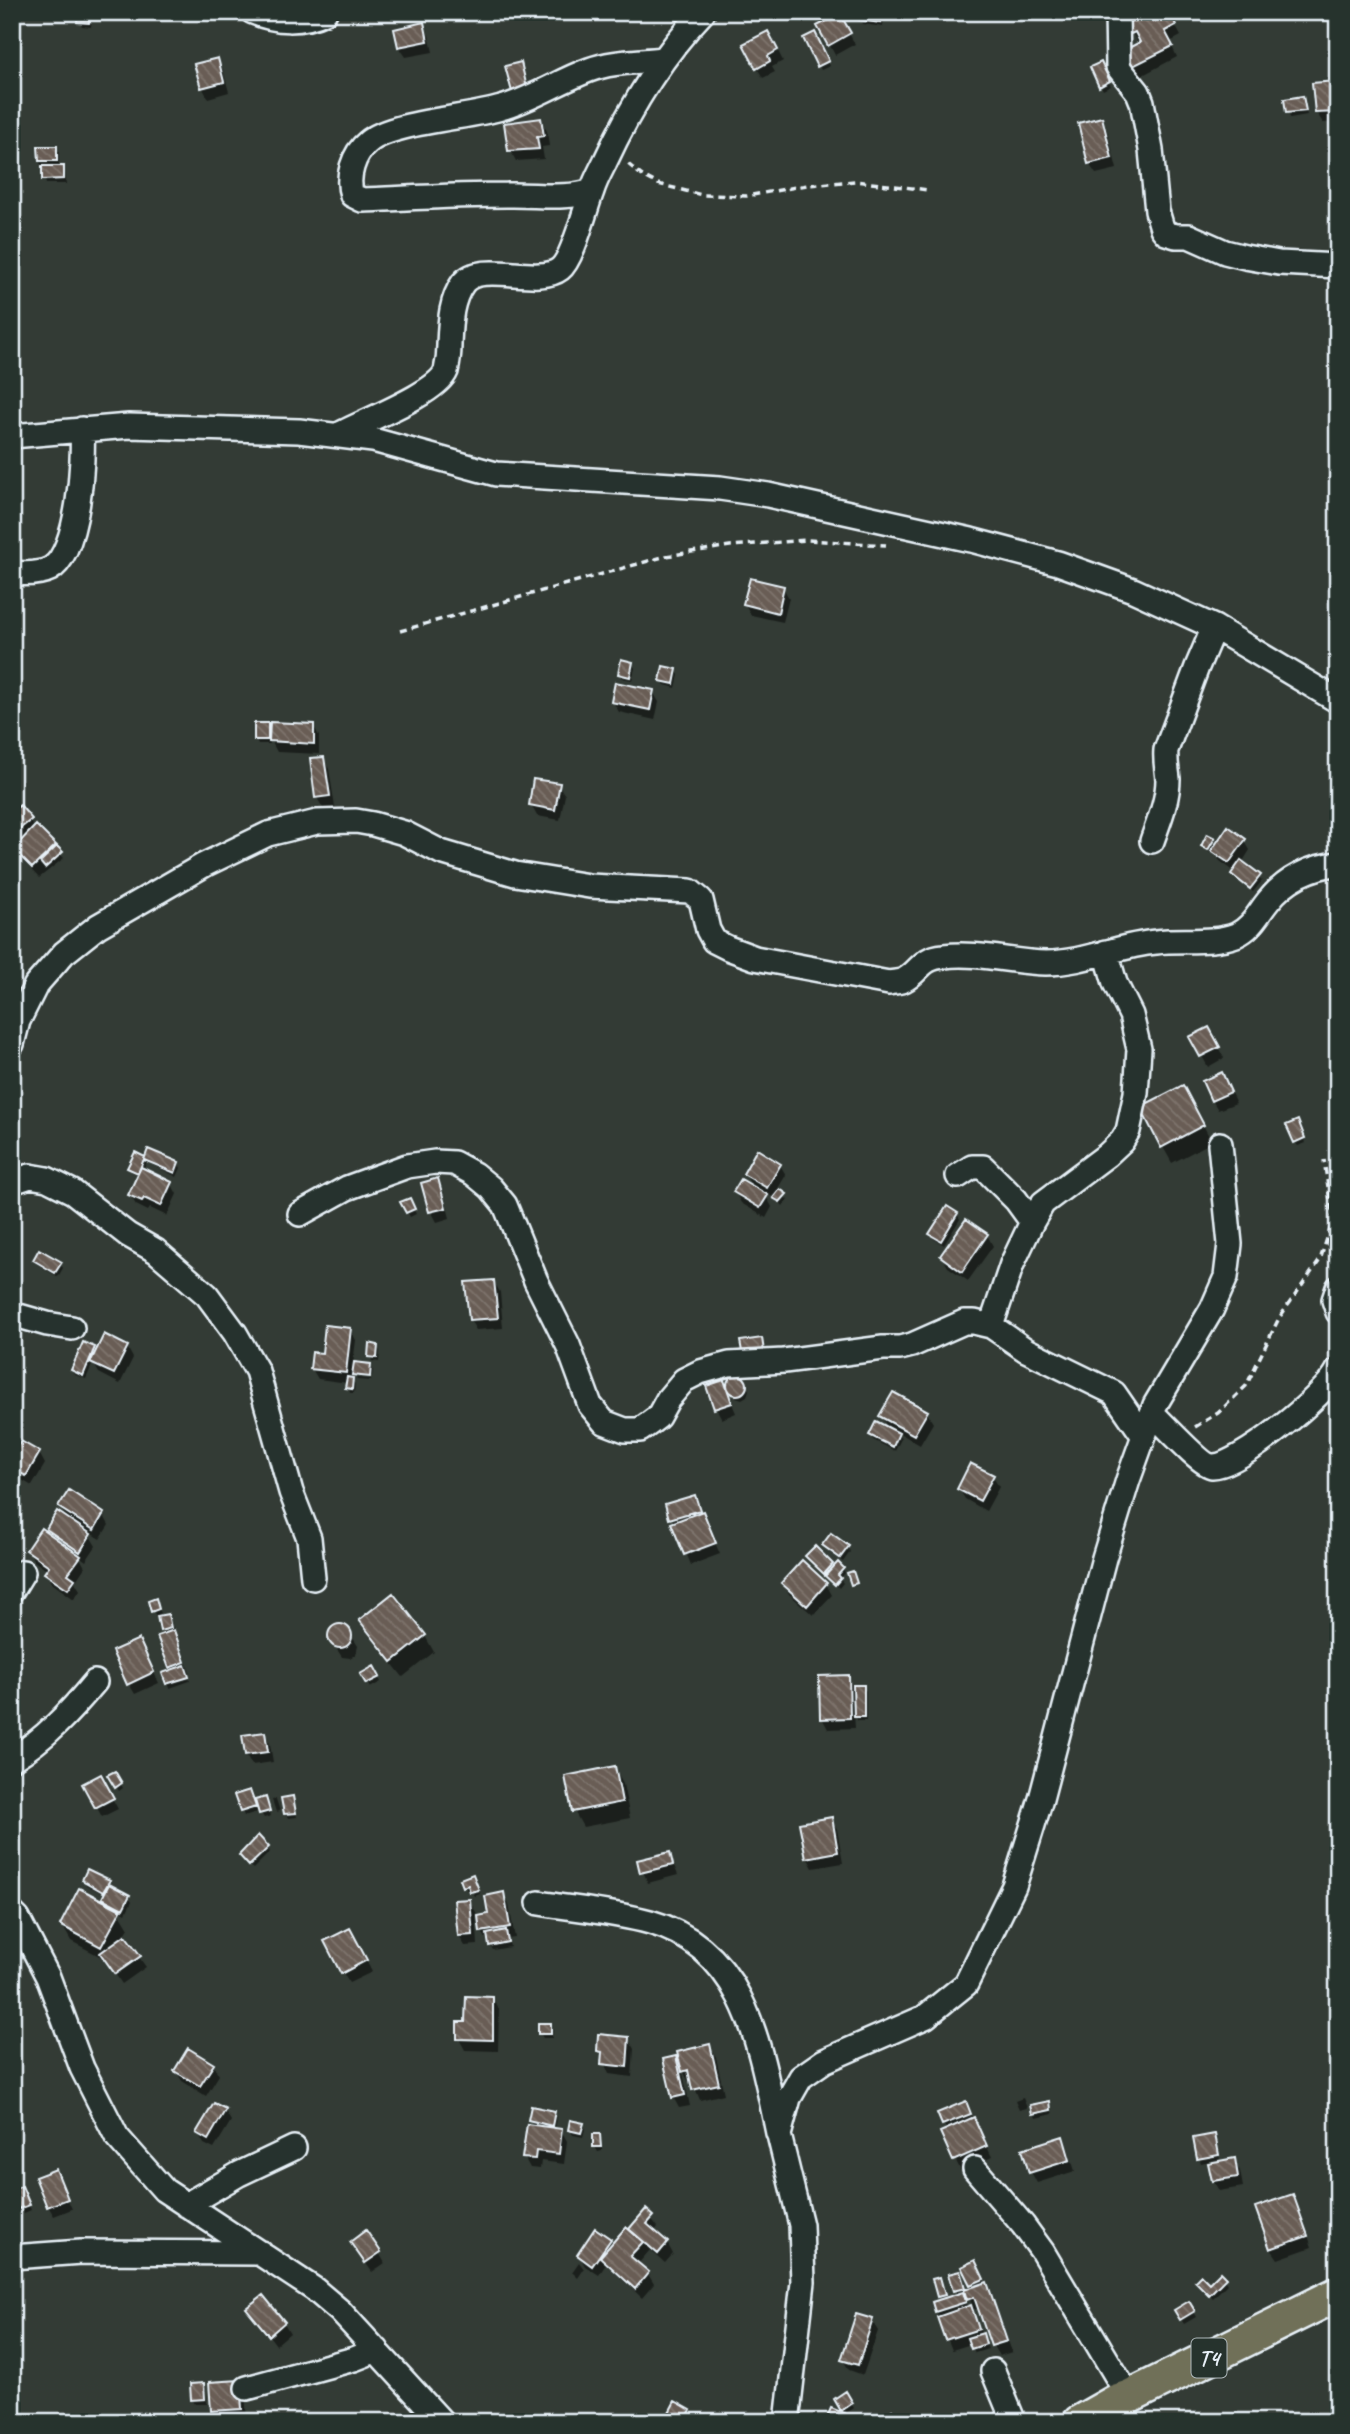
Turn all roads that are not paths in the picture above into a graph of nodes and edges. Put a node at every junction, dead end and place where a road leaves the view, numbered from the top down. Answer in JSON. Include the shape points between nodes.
{"nodes":[{"id":1,"x":253,"y":12,"type":"edge"},
{"id":2,"x":325,"y":12,"type":"edge"},
{"id":3,"x":704,"y":12,"type":"edge"},
{"id":4,"x":1117,"y":12,"type":"edge"},
{"id":5,"x":663,"y":59,"type":"junction"},
{"id":6,"x":592,"y":191,"type":"junction"},
{"id":7,"x":1338,"y":266,"type":"edge"},
{"id":8,"x":82,"y":429,"type":"junction"},
{"id":9,"x":17,"y":432,"type":"edge"},
{"id":10,"x":338,"y":435,"type":"junction"},
{"id":11,"x":12,"y":573,"type":"edge"},
{"id":12,"x":1214,"y":627,"type":"junction"},
{"id":13,"x":1338,"y":701,"type":"edge"},
{"id":14,"x":1152,"y":841,"type":"dead end"},
{"id":15,"x":1338,"y":864,"type":"edge"},
{"id":16,"x":1106,"y":952,"type":"junction"},
{"id":17,"x":12,"y":1044,"type":"edge"},
{"id":18,"x":1220,"y":1144,"type":"dead end"},
{"id":19,"x":958,"y":1176,"type":"dead end"},
{"id":20,"x":12,"y":1182,"type":"edge"},
{"id":21,"x":300,"y":1214,"type":"dead end"},
{"id":22,"x":1031,"y":1222,"type":"junction"},
{"id":23,"x":1338,"y":1288,"type":"edge"},
{"id":24,"x":1338,"y":1312,"type":"edge"},
{"id":25,"x":12,"y":1314,"type":"edge"},
{"id":26,"x":991,"y":1326,"type":"junction"},
{"id":27,"x":72,"y":1328,"type":"dead end"},
{"id":28,"x":1338,"y":1370,"type":"edge"},
{"id":29,"x":1152,"y":1413,"type":"junction"},
{"id":30,"x":1143,"y":1435,"type":"junction"},
{"id":31,"x":313,"y":1578,"type":"dead end"},
{"id":32,"x":95,"y":1682,"type":"dead end"},
{"id":33,"x":12,"y":1759,"type":"edge"},
{"id":34,"x":539,"y":1903,"type":"dead end"},
{"id":35,"x":12,"y":1913,"type":"edge"},
{"id":36,"x":779,"y":2135,"type":"junction"},
{"id":37,"x":294,"y":2148,"type":"dead end"},
{"id":38,"x":975,"y":2169,"type":"dead end"},
{"id":39,"x":186,"y":2205,"type":"junction"},
{"id":40,"x":261,"y":2253,"type":"junction"},
{"id":41,"x":12,"y":2257,"type":"edge"},
{"id":42,"x":1338,"y":2294,"type":"edge"},
{"id":43,"x":377,"y":2350,"type":"junction"},
{"id":44,"x":993,"y":2371,"type":"dead end"},
{"id":45,"x":247,"y":2388,"type":"dead end"},
{"id":46,"x":1129,"y":2397,"type":"junction"},
{"id":47,"x":442,"y":2422,"type":"edge"},
{"id":48,"x":787,"y":2422,"type":"edge"},
{"id":49,"x":1014,"y":2422,"type":"edge"},
{"id":50,"x":1080,"y":2422,"type":"edge"}],
"edges":[{"from":1,"to":2,"type":"street","via":[[270,19],[297,19]]},
{"from":3,"to":5,"type":"street"},
{"from":4,"to":7,"type":"street","via":[[1118,67],[1142,102],[1157,211],[1166,233],[1189,236],[1245,257]]},
{"from":5,"to":6,"type":"street"},
{"from":5,"to":6,"type":"street","via":[[590,69],[500,109],[385,134],[366,143],[350,179],[352,195],[362,200],[574,197]]},
{"from":6,"to":10,"type":"street","via":[[568,260],[559,270],[547,275],[476,275],[464,281],[450,318],[445,373],[432,387]]},
{"from":8,"to":9,"type":"street"},
{"from":8,"to":10,"type":"street","via":[[164,427]]},
{"from":8,"to":11,"type":"street","via":[[82,468],[68,543],[50,569]]},
{"from":10,"to":12,"type":"street","via":[[373,440],[496,474],[768,495],[1058,563]]},
{"from":12,"to":13,"type":"street"},
{"from":12,"to":14,"type":"street","via":[[1166,750],[1167,788]]},
{"from":15,"to":16,"type":"street","via":[[1301,873],[1286,883],[1254,922],[1235,935]]},
{"from":16,"to":17,"type":"street","via":[[1062,962],[944,956],[921,964],[904,981],[888,983],[755,958],[728,948],[714,941],[701,900],[690,891],[589,886],[515,874],[441,852],[383,827],[356,821],[317,822],[257,839],[98,926],[36,985]]},
{"from":16,"to":22,"type":"street","via":[[1139,1049],[1128,1131],[1107,1155],[1043,1203]]},
{"from":18,"to":29,"type":"street","via":[[1230,1244],[1226,1277]]},
{"from":19,"to":22,"type":"street","via":[[972,1167],[984,1167]]},
{"from":20,"to":31,"type":"street","via":[[30,1176],[73,1192],[156,1251],[207,1296],[257,1371],[291,1492],[309,1538]]},
{"from":21,"to":26,"type":"street","via":[[347,1188],[407,1166],[454,1163],[474,1174],[510,1214],[590,1405],[604,1422],[625,1430],[640,1430],[650,1423],[684,1380],[715,1367],[900,1348],[964,1322]]},
{"from":22,"to":26,"type":"street"},
{"from":23,"to":24,"type":"street","via":[[1334,1300]]},
{"from":25,"to":27,"type":"street"},
{"from":26,"to":30,"type":"street","via":[[1026,1350],[1114,1393]]},
{"from":28,"to":29,"type":"street","via":[[1297,1416],[1219,1465],[1200,1461]]},
{"from":29,"to":30,"type":"street"},
{"from":30,"to":36,"type":"street","via":[[1107,1547],[1014,1886],[966,1984],[925,2017],[824,2061],[801,2077],[789,2098]]},
{"from":32,"to":33,"type":"street","via":[[66,1716]]},
{"from":34,"to":36,"type":"street","via":[[652,1923],[682,1935],[713,1958],[737,1988],[753,2029]]},
{"from":35,"to":39,"type":"street","via":[[48,1977],[82,2068],[117,2137],[164,2190]]},
{"from":36,"to":48,"type":"street","via":[[801,2225],[803,2282]]},
{"from":37,"to":39,"type":"street"},
{"from":38,"to":46,"type":"street","via":[[1042,2251]]},
{"from":39,"to":40,"type":"street"},
{"from":40,"to":41,"type":"street","via":[[81,2252]]},
{"from":40,"to":43,"type":"street","via":[[314,2289]]},
{"from":42,"to":46,"type":"highway","number":"T4"},
{"from":43,"to":45,"type":"street"},
{"from":43,"to":47,"type":"street"},
{"from":44,"to":49,"type":"street"},
{"from":46,"to":50,"type":"highway","number":"T4"}]}
